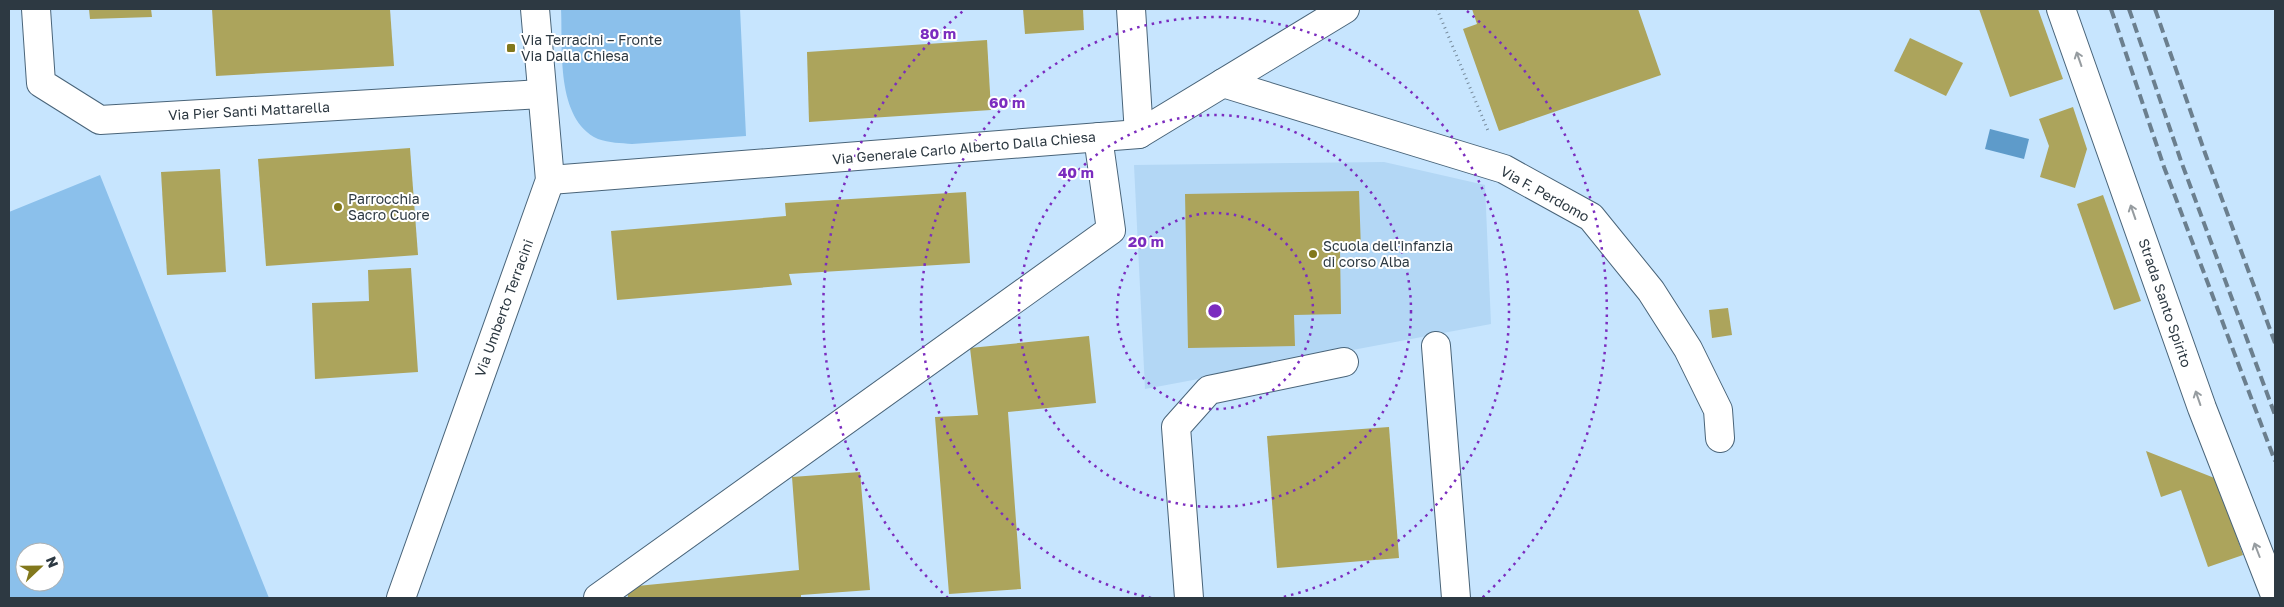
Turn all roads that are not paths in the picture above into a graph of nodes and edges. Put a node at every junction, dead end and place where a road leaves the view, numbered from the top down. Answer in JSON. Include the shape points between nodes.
{"nodes":[{"id":1,"x":36,"y":9,"type":"edge"},
{"id":2,"x":535,"y":9,"type":"edge"},
{"id":3,"x":1131,"y":9,"type":"edge"},
{"id":4,"x":1345,"y":9,"type":"edge"},
{"id":5,"x":2061,"y":9,"type":"edge"},
{"id":6,"x":1223,"y":83,"type":"junction"},
{"id":7,"x":541,"y":94,"type":"junction"},
{"id":8,"x":1139,"y":134,"type":"junction"},
{"id":9,"x":1098,"y":137,"type":"junction"},
{"id":10,"x":550,"y":180,"type":"junction"},
{"id":11,"x":1436,"y":346,"type":"dead end"},
{"id":12,"x":1344,"y":362,"type":"dead end"},
{"id":13,"x":1720,"y":438,"type":"dead end"},
{"id":14,"x":2275,"y":595,"type":"edge"},
{"id":15,"x":401,"y":598,"type":"edge"},
{"id":16,"x":598,"y":598,"type":"edge"},
{"id":17,"x":1189,"y":598,"type":"edge"},
{"id":18,"x":1456,"y":598,"type":"edge"}],
"edges":[{"from":1,"to":7,"type":"street","name":"Via Pier Santi Mattarella","via":[[41,83],[100,120]]},
{"from":2,"to":7,"type":"street","name":"Via Umberto Terracini"},
{"from":3,"to":8,"type":"street"},
{"from":4,"to":6,"type":"street","name":"Via Generale Carlo Alberto Dalla Chiesa"},
{"from":14,"to":5,"type":"street","name":"Strada Santo Spirito","one_way":true,"via":[[2202,408]]},
{"from":6,"to":8,"type":"street","name":"Via Generale Carlo Alberto Dalla Chiesa"},
{"from":6,"to":13,"type":"street","name":"Via F. Perdomo","via":[[1504,169],[1591,217],[1651,291],[1688,349],[1718,410]]},
{"from":7,"to":10,"type":"street","name":"Via Umberto Terracini"},
{"from":8,"to":9,"type":"street","name":"Via Generale Carlo Alberto Dalla Chiesa"},
{"from":9,"to":10,"type":"street","name":"Via Generale Carlo Alberto Dalla Chiesa"},
{"from":9,"to":16,"type":"street","via":[[1111,230]]},
{"from":10,"to":15,"type":"street","name":"Via Umberto Terracini"},
{"from":11,"to":18,"type":"street"},
{"from":12,"to":17,"type":"street","via":[[1209,390],[1176,427]]}]}
